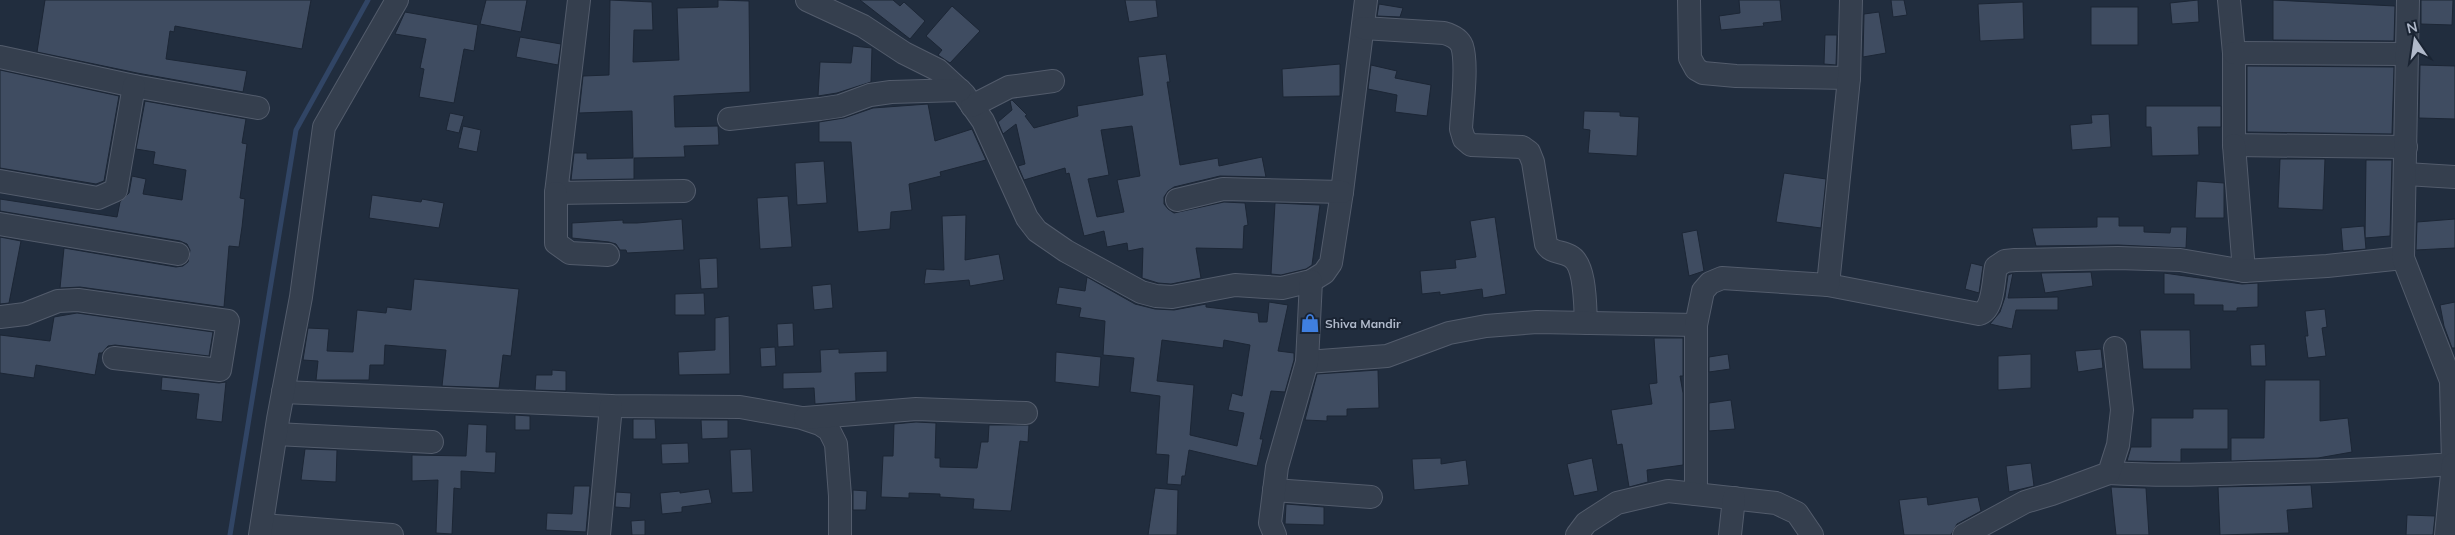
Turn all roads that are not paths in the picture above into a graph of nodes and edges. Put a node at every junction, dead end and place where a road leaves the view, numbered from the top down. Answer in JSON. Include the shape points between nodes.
{"nodes":[{"id":1,"x":398,"y":0,"type":"edge"},
{"id":2,"x":579,"y":0,"type":"edge"},
{"id":3,"x":1366,"y":0,"type":"edge"},
{"id":4,"x":1689,"y":0,"type":"edge"},
{"id":5,"x":1851,"y":0,"type":"edge"},
{"id":6,"x":2229,"y":0,"type":"edge"},
{"id":7,"x":2408,"y":0,"type":"edge"},
{"id":8,"x":811,"y":1,"type":"edge"},
{"id":9,"x":1363,"y":28,"type":"junction"},
{"id":10,"x":2234,"y":54,"type":"junction"},
{"id":11,"x":2406,"y":54,"type":"junction"},
{"id":12,"x":0,"y":57,"type":"edge"},
{"id":13,"x":1849,"y":78,"type":"junction"},
{"id":14,"x":1053,"y":81,"type":"dead end"},
{"id":15,"x":134,"y":86,"type":"junction"},
{"id":16,"x":966,"y":98,"type":"junction"},
{"id":17,"x":258,"y":108,"type":"dead end"},
{"id":18,"x":729,"y":119,"type":"dead end"},
{"id":19,"x":2234,"y":145,"type":"junction"},
{"id":20,"x":2406,"y":147,"type":"junction"},
{"id":21,"x":2406,"y":174,"type":"junction"},
{"id":22,"x":2455,"y":177,"type":"edge"},
{"id":23,"x":0,"y":181,"type":"edge"},
{"id":24,"x":684,"y":191,"type":"dead end"},
{"id":25,"x":1342,"y":192,"type":"junction"},
{"id":26,"x":556,"y":193,"type":"junction"},
{"id":27,"x":1177,"y":200,"type":"dead end"},
{"id":28,"x":0,"y":224,"type":"edge"},
{"id":29,"x":178,"y":254,"type":"dead end"},
{"id":30,"x":608,"y":255,"type":"dead end"},
{"id":31,"x":2404,"y":258,"type":"junction"},
{"id":32,"x":2244,"y":270,"type":"junction"},
{"id":33,"x":1311,"y":282,"type":"junction"},
{"id":34,"x":1828,"y":284,"type":"junction"},
{"id":35,"x":1282,"y":288,"type":"junction"},
{"id":36,"x":0,"y":317,"type":"edge"},
{"id":37,"x":1586,"y":323,"type":"junction"},
{"id":38,"x":1696,"y":325,"type":"junction"},
{"id":39,"x":1308,"y":331,"type":"junction"},
{"id":40,"x":2114,"y":348,"type":"dead end"},
{"id":41,"x":114,"y":358,"type":"dead end"},
{"id":42,"x":1307,"y":362,"type":"junction"},
{"id":43,"x":283,"y":392,"type":"junction"},
{"id":44,"x":611,"y":406,"type":"junction"},
{"id":45,"x":1026,"y":413,"type":"dead end"},
{"id":46,"x":802,"y":418,"type":"junction"},
{"id":47,"x":276,"y":434,"type":"junction"},
{"id":48,"x":432,"y":442,"type":"dead end"},
{"id":49,"x":2454,"y":464,"type":"edge"},
{"id":50,"x":2109,"y":473,"type":"junction"},
{"id":51,"x":1274,"y":490,"type":"junction"},
{"id":52,"x":1696,"y":494,"type":"junction"},
{"id":53,"x":1371,"y":497,"type":"dead end"},
{"id":54,"x":1734,"y":498,"type":"junction"},
{"id":55,"x":261,"y":530,"type":"edge"},
{"id":56,"x":392,"y":535,"type":"edge"},
{"id":57,"x":599,"y":535,"type":"edge"},
{"id":58,"x":840,"y":535,"type":"edge"},
{"id":59,"x":1275,"y":535,"type":"edge"},
{"id":60,"x":1577,"y":535,"type":"edge"},
{"id":61,"x":1730,"y":535,"type":"edge"},
{"id":62,"x":1812,"y":535,"type":"edge"},
{"id":63,"x":1964,"y":535,"type":"edge"},
{"id":64,"x":2446,"y":535,"type":"edge"}],
"edges":[{"from":1,"to":43,"type":"street","via":[[324,128],[301,297]]},
{"from":2,"to":26,"type":"street"},
{"from":3,"to":9,"type":"street"},
{"from":4,"to":13,"type":"street","via":[[1690,58],[1696,69],[1703,73]]},
{"from":5,"to":13,"type":"street"},
{"from":6,"to":10,"type":"street"},
{"from":7,"to":11,"type":"street"},
{"from":8,"to":16,"type":"street","via":[[863,26],[904,53],[938,70]]},
{"from":9,"to":25,"type":"street"},
{"from":9,"to":37,"type":"street","via":[[1444,33],[1459,41],[1463,56],[1461,128],[1464,138],[1471,145],[1522,147],[1529,152],[1534,162],[1546,244],[1577,261]]},
{"from":10,"to":11,"type":"street"},
{"from":10,"to":19,"type":"street"},
{"from":11,"to":20,"type":"street"},
{"from":12,"to":15,"type":"street"},
{"from":13,"to":34,"type":"street"},
{"from":14,"to":16,"type":"street","via":[[1009,87]]},
{"from":15,"to":17,"type":"street"},
{"from":15,"to":23,"type":"street","via":[[123,159],[116,190],[111,194],[98,198]]},
{"from":16,"to":18,"type":"street","via":[[891,92],[870,95],[840,106]]},
{"from":16,"to":35,"type":"street","via":[[983,121],[1027,218],[1036,231],[1066,251],[1141,292],[1156,296],[1172,297],[1235,285]]},
{"from":19,"to":20,"type":"street"},
{"from":19,"to":32,"type":"street"},
{"from":20,"to":21,"type":"street"},
{"from":21,"to":22,"type":"street"},
{"from":21,"to":31,"type":"street"},
{"from":24,"to":26,"type":"street"},
{"from":25,"to":27,"type":"street","via":[[1223,189]]},
{"from":25,"to":33,"type":"street","via":[[1331,263]]},
{"from":26,"to":30,"type":"street","via":[[556,243],[570,253]]},
{"from":28,"to":29,"type":"street"},
{"from":31,"to":32,"type":"street"},
{"from":31,"to":49,"type":"street","via":[[2451,381]]},
{"from":32,"to":34,"type":"street","via":[[2180,260],[2005,261],[1996,267],[1989,307],[1979,314]]},
{"from":33,"to":35,"type":"street"},
{"from":33,"to":39,"type":"street"},
{"from":34,"to":38,"type":"street","via":[[1722,278],[1710,283],[1703,292]]},
{"from":35,"to":39,"type":"street"},
{"from":36,"to":41,"type":"street","via":[[25,314],[58,300],[78,300],[228,322],[220,370]]},
{"from":37,"to":38,"type":"street"},
{"from":37,"to":42,"type":"street","via":[[1486,326],[1449,333],[1387,356]]},
{"from":38,"to":52,"type":"street"},
{"from":39,"to":42,"type":"street"},
{"from":40,"to":50,"type":"street","via":[[2122,410],[2118,445]]},
{"from":42,"to":51,"type":"street","via":[[1277,467]]},
{"from":43,"to":44,"type":"street"},
{"from":43,"to":47,"type":"street"},
{"from":44,"to":46,"type":"street","via":[[740,408]]},
{"from":44,"to":57,"type":"street"},
{"from":45,"to":46,"type":"street","via":[[916,409]]},
{"from":46,"to":58,"type":"street","via":[[829,430],[836,444]]},
{"from":47,"to":48,"type":"street"},
{"from":47,"to":55,"type":"street"},
{"from":49,"to":50,"type":"street","via":[[2149,476]]},
{"from":49,"to":64,"type":"street"},
{"from":50,"to":63,"type":"street","via":[[2024,502]]},
{"from":51,"to":53,"type":"street"},
{"from":51,"to":59,"type":"street","via":[[1270,523]]},
{"from":52,"to":54,"type":"street"},
{"from":52,"to":60,"type":"street","via":[[1668,492],[1618,503],[1586,523]]},
{"from":54,"to":61,"type":"street"},
{"from":54,"to":62,"type":"street","via":[[1776,503],[1797,513]]},
{"from":55,"to":56,"type":"street"}]}
